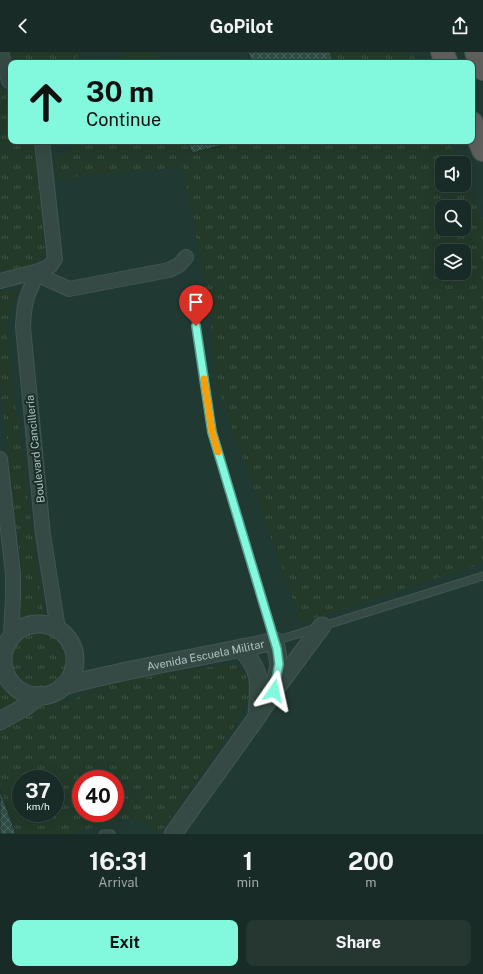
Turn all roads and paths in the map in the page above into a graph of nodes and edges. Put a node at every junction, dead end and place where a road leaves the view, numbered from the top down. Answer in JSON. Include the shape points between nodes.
{"nodes":[{"id":1,"x":1,"y":52,"type":"edge"},
{"id":2,"x":476,"y":52,"type":"edge"},
{"id":3,"x":483,"y":69,"type":"edge"},
{"id":4,"x":7,"y":82,"type":"edge"},
{"id":5,"x":475,"y":130,"type":"edge"},
{"id":6,"x":42,"y":144,"type":"edge"},
{"id":7,"x":483,"y":150,"type":"edge"},
{"id":8,"x":186,"y":257,"type":"dead end"},
{"id":9,"x":39,"y":272,"type":"junction"},
{"id":10,"x":0,"y":281,"type":"edge"},
{"id":11,"x":192,"y":296,"type":"dead end"},
{"id":12,"x":0,"y":459,"type":"edge"},
{"id":13,"x":483,"y":576,"type":"edge"},
{"id":14,"x":322,"y":626,"type":"junction"},
{"id":15,"x":58,"y":629,"type":"junction"},
{"id":16,"x":11,"y":636,"type":"junction"},
{"id":17,"x":275,"y":641,"type":"junction"},
{"id":18,"x":241,"y":648,"type":"junction"},
{"id":19,"x":1,"y":656,"type":"edge"},
{"id":20,"x":75,"y":658,"type":"junction"},
{"id":21,"x":102,"y":676,"type":"junction"},
{"id":22,"x":63,"y":686,"type":"junction"},
{"id":23,"x":274,"y":691,"type":"junction"},
{"id":24,"x":39,"y":696,"type":"junction"},
{"id":25,"x":257,"y":717,"type":"junction"},
{"id":26,"x":0,"y":721,"type":"edge"},
{"id":27,"x":102,"y":834,"type":"edge"},
{"id":28,"x":111,"y":834,"type":"edge"},
{"id":29,"x":173,"y":834,"type":"edge"}],
"edges":[{"from":1,"to":4,"type":"street"},
{"from":2,"to":3,"type":"highway"},
{"from":5,"to":7,"type":"highway"},
{"from":6,"to":9,"type":"street","name":"Boulevard Cancillería","via":[[55,259],[50,266]]},
{"from":8,"to":9,"type":"street","via":[[179,265],[169,270],[69,289],[47,279]]},
{"from":9,"to":10,"type":"street","name":"Boulevard Cancillería"},
{"from":9,"to":15,"type":"street","name":"Boulevard Cancillería","via":[[28,292],[23,327],[43,535]]},
{"from":11,"to":17,"type":"lane","via":[[212,432]]},
{"from":12,"to":16,"type":"street","via":[[13,574]]},
{"from":13,"to":14,"type":"lane"},
{"from":14,"to":17,"type":"lane"},
{"from":14,"to":23,"type":"street"},
{"from":15,"to":16,"type":"street","via":[[44,624],[33,624],[23,627]]},
{"from":15,"to":20,"type":"street","via":[[69,640]]},
{"from":16,"to":19,"type":"street"},
{"from":17,"to":18,"type":"street","name":"Avenida Escuela Militar"},
{"from":17,"to":23,"type":"street","name":"Avenida Escuela Militar","via":[[279,664]]},
{"from":18,"to":21,"type":"street","name":"Avenida Escuela Militar"},
{"from":18,"to":25,"type":"street","via":[[253,663],[257,673]]},
{"from":19,"to":24,"type":"street","via":[[11,683],[23,693]]},
{"from":20,"to":21,"type":"street"},
{"from":20,"to":22,"type":"street","via":[[72,673]]},
{"from":21,"to":22,"type":"street","name":"Avenida Escuela Militar"},
{"from":22,"to":24,"type":"street","via":[[54,692]]},
{"from":23,"to":25,"type":"street","name":"Avenida Escuela Militar"},
{"from":24,"to":26,"type":"street"},
{"from":25,"to":29,"type":"street","name":"Avenida Escuela Militar"},
{"from":27,"to":28,"type":"lane"}]}
